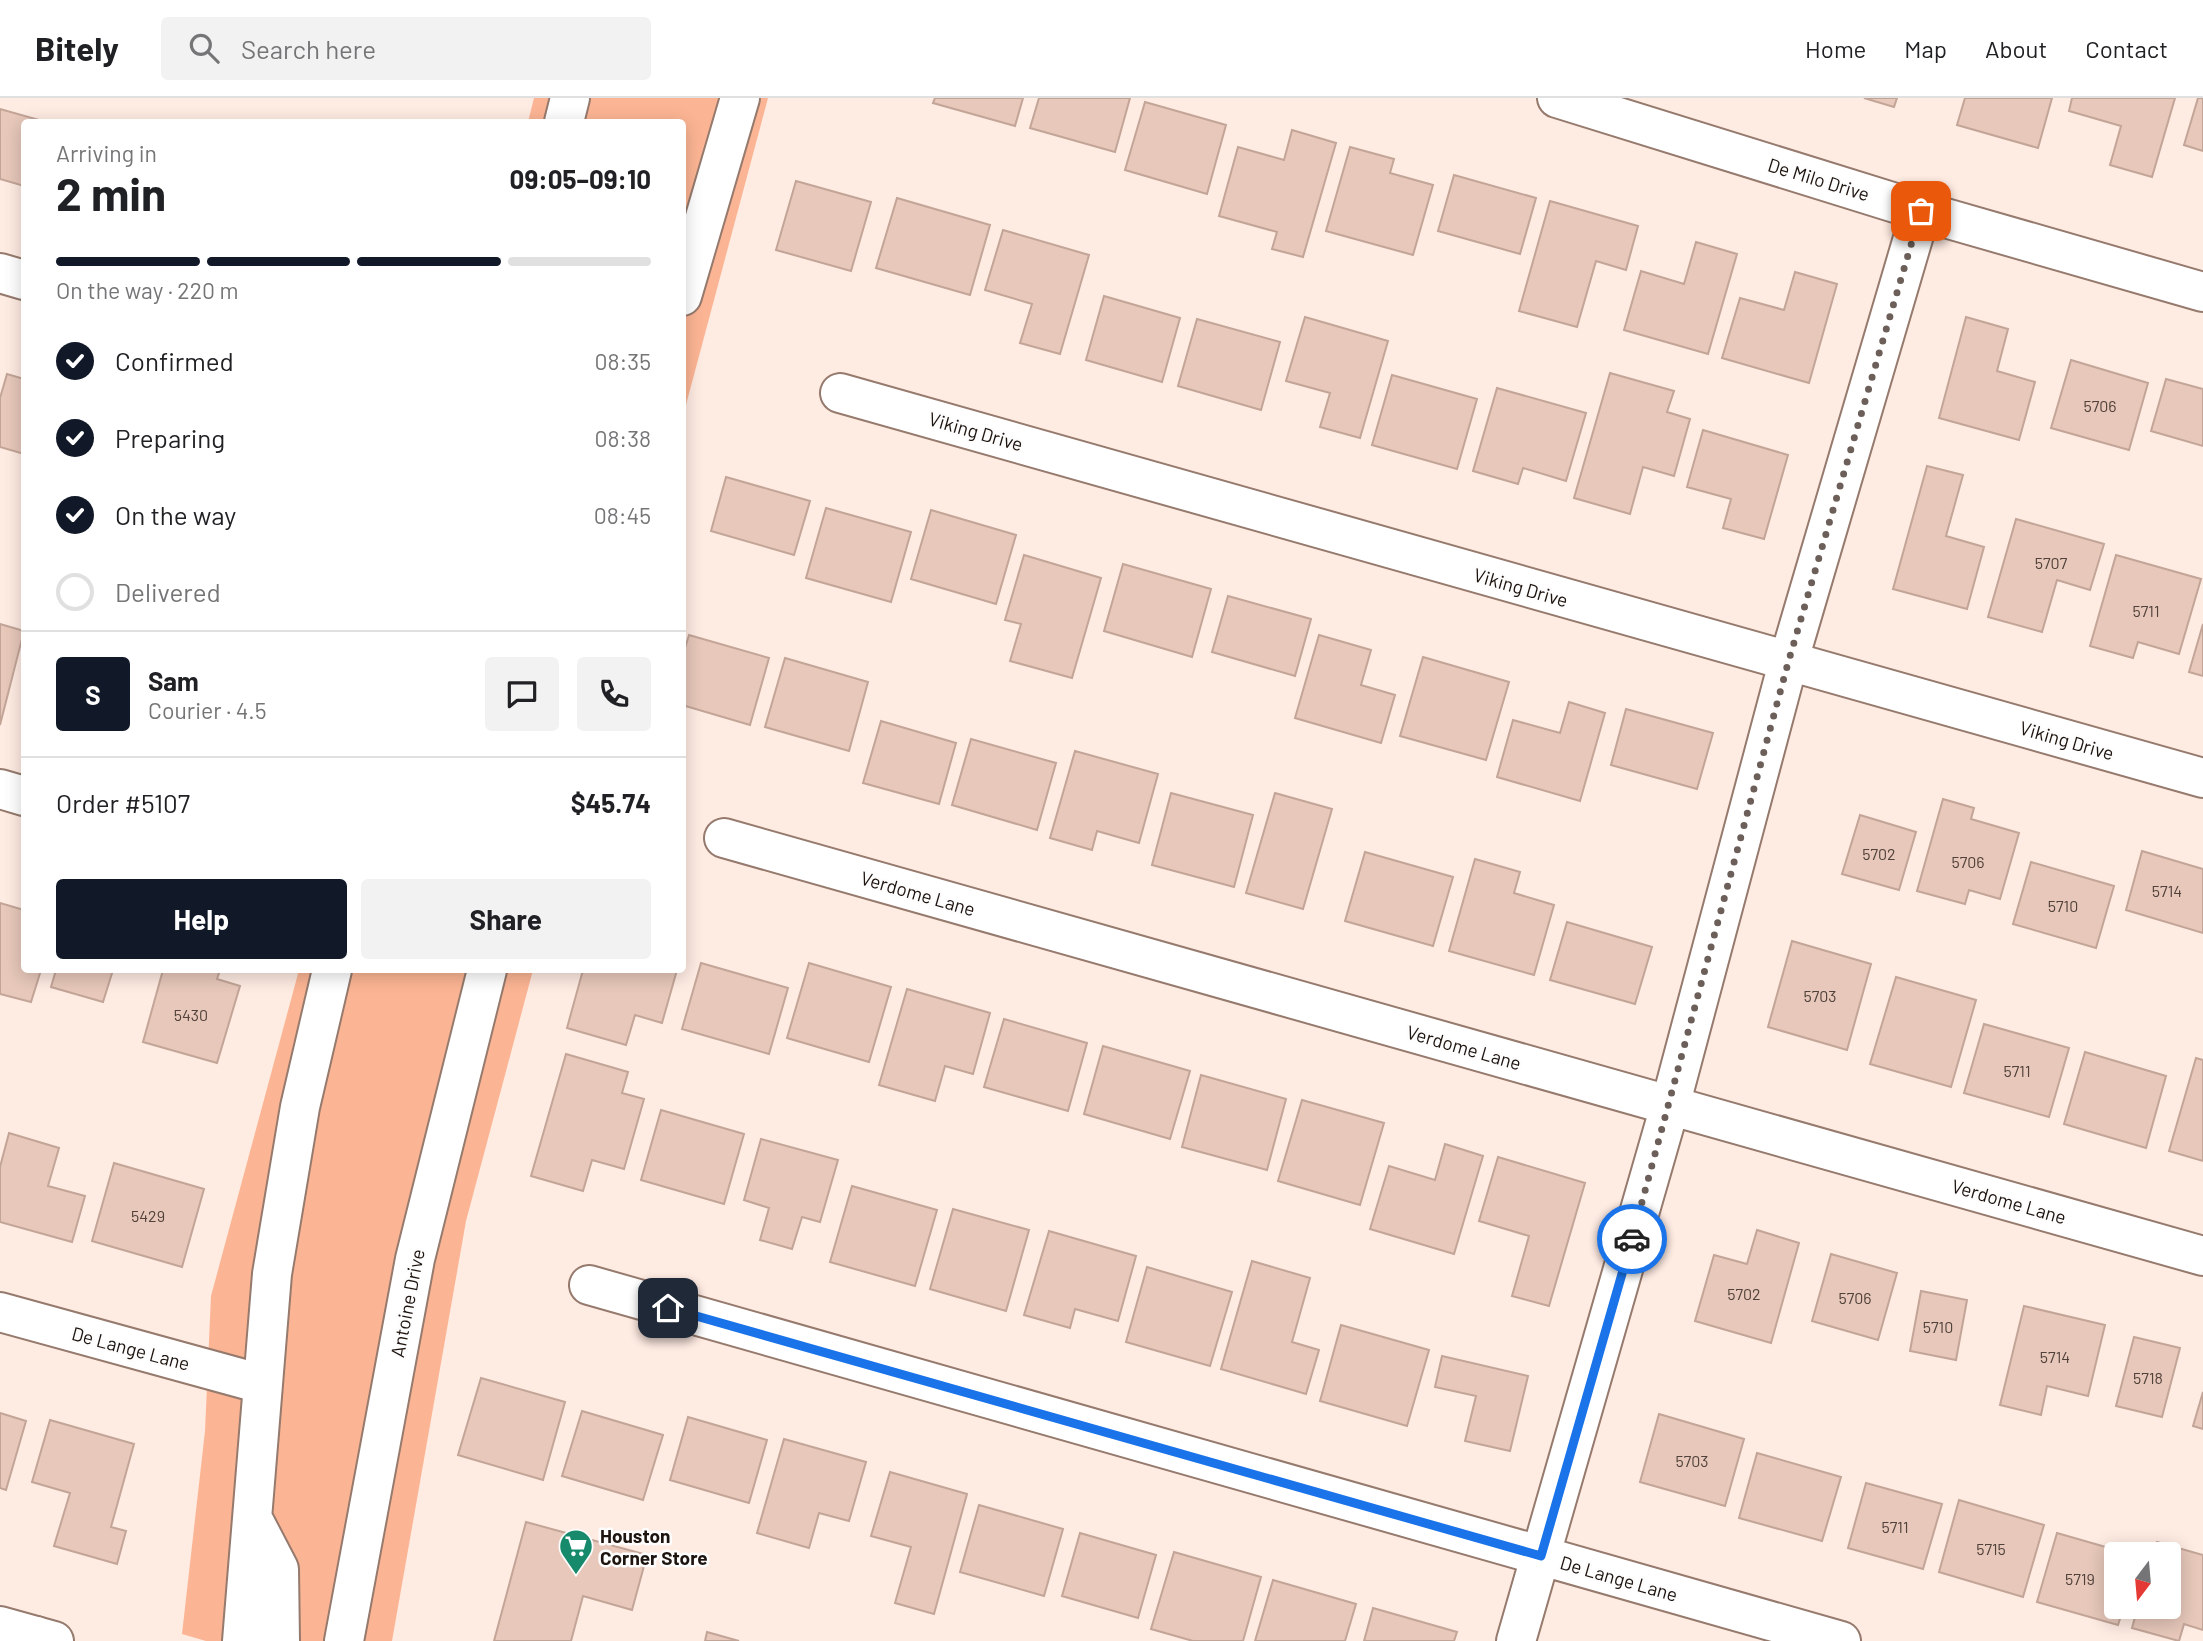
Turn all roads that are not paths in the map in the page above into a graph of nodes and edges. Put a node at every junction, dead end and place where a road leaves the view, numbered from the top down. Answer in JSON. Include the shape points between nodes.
{"nodes":[{"id":1,"x":570,"y":98,"type":"edge"},
{"id":2,"x":740,"y":98,"type":"edge"},
{"id":3,"x":1558,"y":98,"type":"edge"},
{"id":4,"x":565,"y":119,"type":"edge"},
{"id":5,"x":1921,"y":211,"type":"junction"},
{"id":6,"x":0,"y":273,"type":"edge"},
{"id":7,"x":21,"y":279,"type":"edge"},
{"id":8,"x":686,"y":282,"type":"edge"},
{"id":9,"x":2203,"y":292,"type":"edge"},
{"id":10,"x":840,"y":393,"type":"dead end"},
{"id":11,"x":1788,"y":663,"type":"junction"},
{"id":12,"x":2203,"y":778,"type":"edge"},
{"id":13,"x":0,"y":789,"type":"edge"},
{"id":14,"x":21,"y":795,"type":"edge"},
{"id":15,"x":724,"y":838,"type":"dead end"},
{"id":16,"x":331,"y":973,"type":"edge"},
{"id":17,"x":486,"y":973,"type":"edge"},
{"id":18,"x":1670,"y":1105,"type":"junction"},
{"id":19,"x":2203,"y":1256,"type":"edge"},
{"id":20,"x":589,"y":1285,"type":"dead end"},
{"id":21,"x":0,"y":1312,"type":"edge"},
{"id":22,"x":262,"y":1384,"type":"junction"},
{"id":23,"x":253,"y":1518,"type":"junction"},
{"id":24,"x":1541,"y":1556,"type":"junction"},
{"id":25,"x":0,"y":1626,"type":"edge"},
{"id":26,"x":44,"y":1639,"type":"edge"},
{"id":27,"x":242,"y":1641,"type":"edge"},
{"id":28,"x":280,"y":1641,"type":"edge"},
{"id":29,"x":344,"y":1641,"type":"edge"},
{"id":30,"x":1516,"y":1641,"type":"edge"},
{"id":31,"x":1841,"y":1641,"type":"edge"}],
"edges":[{"from":1,"to":4,"type":"street"},
{"from":2,"to":8,"type":"street"},
{"from":3,"to":5,"type":"street","name":"De Milo Drive"},
{"from":5,"to":9,"type":"street","name":"De Milo Drive"},
{"from":5,"to":11,"type":"street"},
{"from":6,"to":7,"type":"street"},
{"from":10,"to":11,"type":"street","name":"Viking Drive"},
{"from":11,"to":12,"type":"street","name":"Viking Drive"},
{"from":11,"to":18,"type":"street"},
{"from":13,"to":14,"type":"street"},
{"from":15,"to":18,"type":"street","name":"Verdome Lane"},
{"from":16,"to":22,"type":"street","via":[[297,1120],[272,1274]]},
{"from":17,"to":29,"type":"street","name":"Antoine Drive","via":[[415,1259]]},
{"from":18,"to":19,"type":"street","name":"Verdome Lane"},
{"from":18,"to":24,"type":"street"},
{"from":20,"to":24,"type":"street","name":"De Lange Lane"},
{"from":21,"to":22,"type":"street","name":"De Lange Lane"},
{"from":22,"to":23,"type":"street"},
{"from":23,"to":27,"type":"street"},
{"from":23,"to":28,"type":"street","via":[[279,1569]]},
{"from":24,"to":30,"type":"street"},
{"from":24,"to":31,"type":"street","name":"De Lange Lane"},
{"from":25,"to":26,"type":"street"}]}
